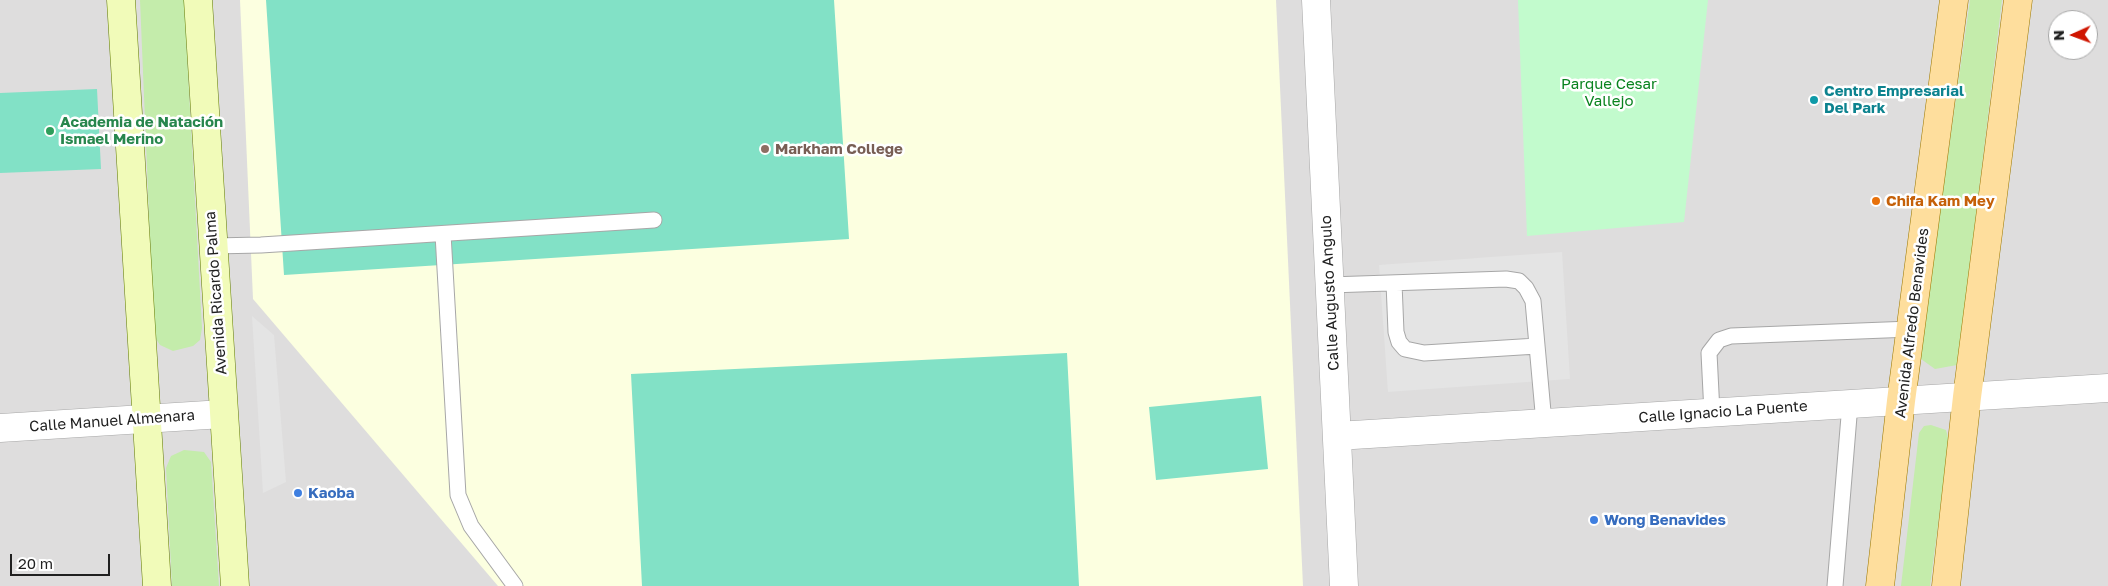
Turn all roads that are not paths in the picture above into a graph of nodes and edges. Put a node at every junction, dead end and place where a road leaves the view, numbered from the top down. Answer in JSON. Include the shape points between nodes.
{"nodes":[{"id":1,"x":122,"y":0,"type":"edge"},
{"id":2,"x":198,"y":0,"type":"edge"},
{"id":3,"x":1316,"y":0,"type":"edge"},
{"id":4,"x":1954,"y":0,"type":"edge"},
{"id":5,"x":2018,"y":0,"type":"edge"},
{"id":6,"x":654,"y":220,"type":"dead end"},
{"id":7,"x":444,"y":234,"type":"junction"},
{"id":8,"x":213,"y":246,"type":"junction"},
{"id":9,"x":1394,"y":282,"type":"junction"},
{"id":10,"x":1330,"y":285,"type":"junction"},
{"id":11,"x":1911,"y":329,"type":"junction"},
{"id":12,"x":1537,"y":346,"type":"junction"},
{"id":13,"x":2108,"y":388,"type":"edge"},
{"id":14,"x":1967,"y":397,"type":"junction"},
{"id":15,"x":1901,"y":401,"type":"junction"},
{"id":16,"x":1850,"y":404,"type":"junction"},
{"id":17,"x":1712,"y":413,"type":"junction"},
{"id":18,"x":223,"y":414,"type":"junction"},
{"id":19,"x":147,"y":420,"type":"junction"},
{"id":20,"x":1544,"y":423,"type":"junction"},
{"id":21,"x":0,"y":428,"type":"edge"},
{"id":22,"x":1337,"y":436,"type":"junction"},
{"id":23,"x":157,"y":586,"type":"edge"},
{"id":24,"x":235,"y":586,"type":"edge"},
{"id":25,"x":515,"y":586,"type":"edge"},
{"id":26,"x":1344,"y":586,"type":"edge"},
{"id":27,"x":1835,"y":586,"type":"edge"},
{"id":28,"x":1880,"y":586,"type":"edge"},
{"id":29,"x":1946,"y":586,"type":"edge"}],
"edges":[{"from":1,"to":19,"type":"main road"},
{"from":2,"to":8,"type":"main road","name":"Avenida Ricardo Palma"},
{"from":3,"to":10,"type":"street","name":"Calle Augusto Angulo"},
{"from":4,"to":11,"type":"main road","name":"Avenida Alfredo Benavides"},
{"from":5,"to":14,"type":"main road"},
{"from":6,"to":7,"type":"lane"},
{"from":7,"to":8,"type":"lane"},
{"from":7,"to":25,"type":"lane","via":[[458,495],[472,526]]},
{"from":8,"to":18,"type":"main road","name":"Avenida Ricardo Palma"},
{"from":9,"to":10,"type":"lane"},
{"from":9,"to":12,"type":"lane","via":[[1519,281],[1533,301]]},
{"from":9,"to":12,"type":"lane","via":[[1396,332],[1405,349],[1424,353]]},
{"from":10,"to":22,"type":"street","name":"Calle Augusto Angulo"},
{"from":11,"to":15,"type":"main road","name":"Avenida Alfredo Benavides"},
{"from":11,"to":17,"type":"lane","via":[[1731,336],[1719,340],[1709,353]]},
{"from":12,"to":20,"type":"lane"},
{"from":13,"to":14,"type":"street","name":"Calle Ignacio La Puente"},
{"from":14,"to":15,"type":"street","name":"Calle Ignacio La Puente"},
{"from":14,"to":29,"type":"main road"},
{"from":15,"to":16,"type":"street","name":"Calle Ignacio La Puente"},
{"from":15,"to":28,"type":"main road","name":"Avenida Alfredo Benavides"},
{"from":16,"to":17,"type":"street","name":"Calle Ignacio La Puente"},
{"from":16,"to":27,"type":"lane"},
{"from":17,"to":20,"type":"street","name":"Calle Ignacio La Puente"},
{"from":18,"to":19,"type":"street","name":"Calle Manuel Almenara"},
{"from":18,"to":24,"type":"main road","name":"Avenida Ricardo Palma"},
{"from":19,"to":21,"type":"street","name":"Calle Manuel Almenara"},
{"from":19,"to":23,"type":"main road"},
{"from":20,"to":22,"type":"street","name":"Calle Ignacio La Puente"},
{"from":22,"to":26,"type":"street","name":"Calle Augusto Angulo"}]}
